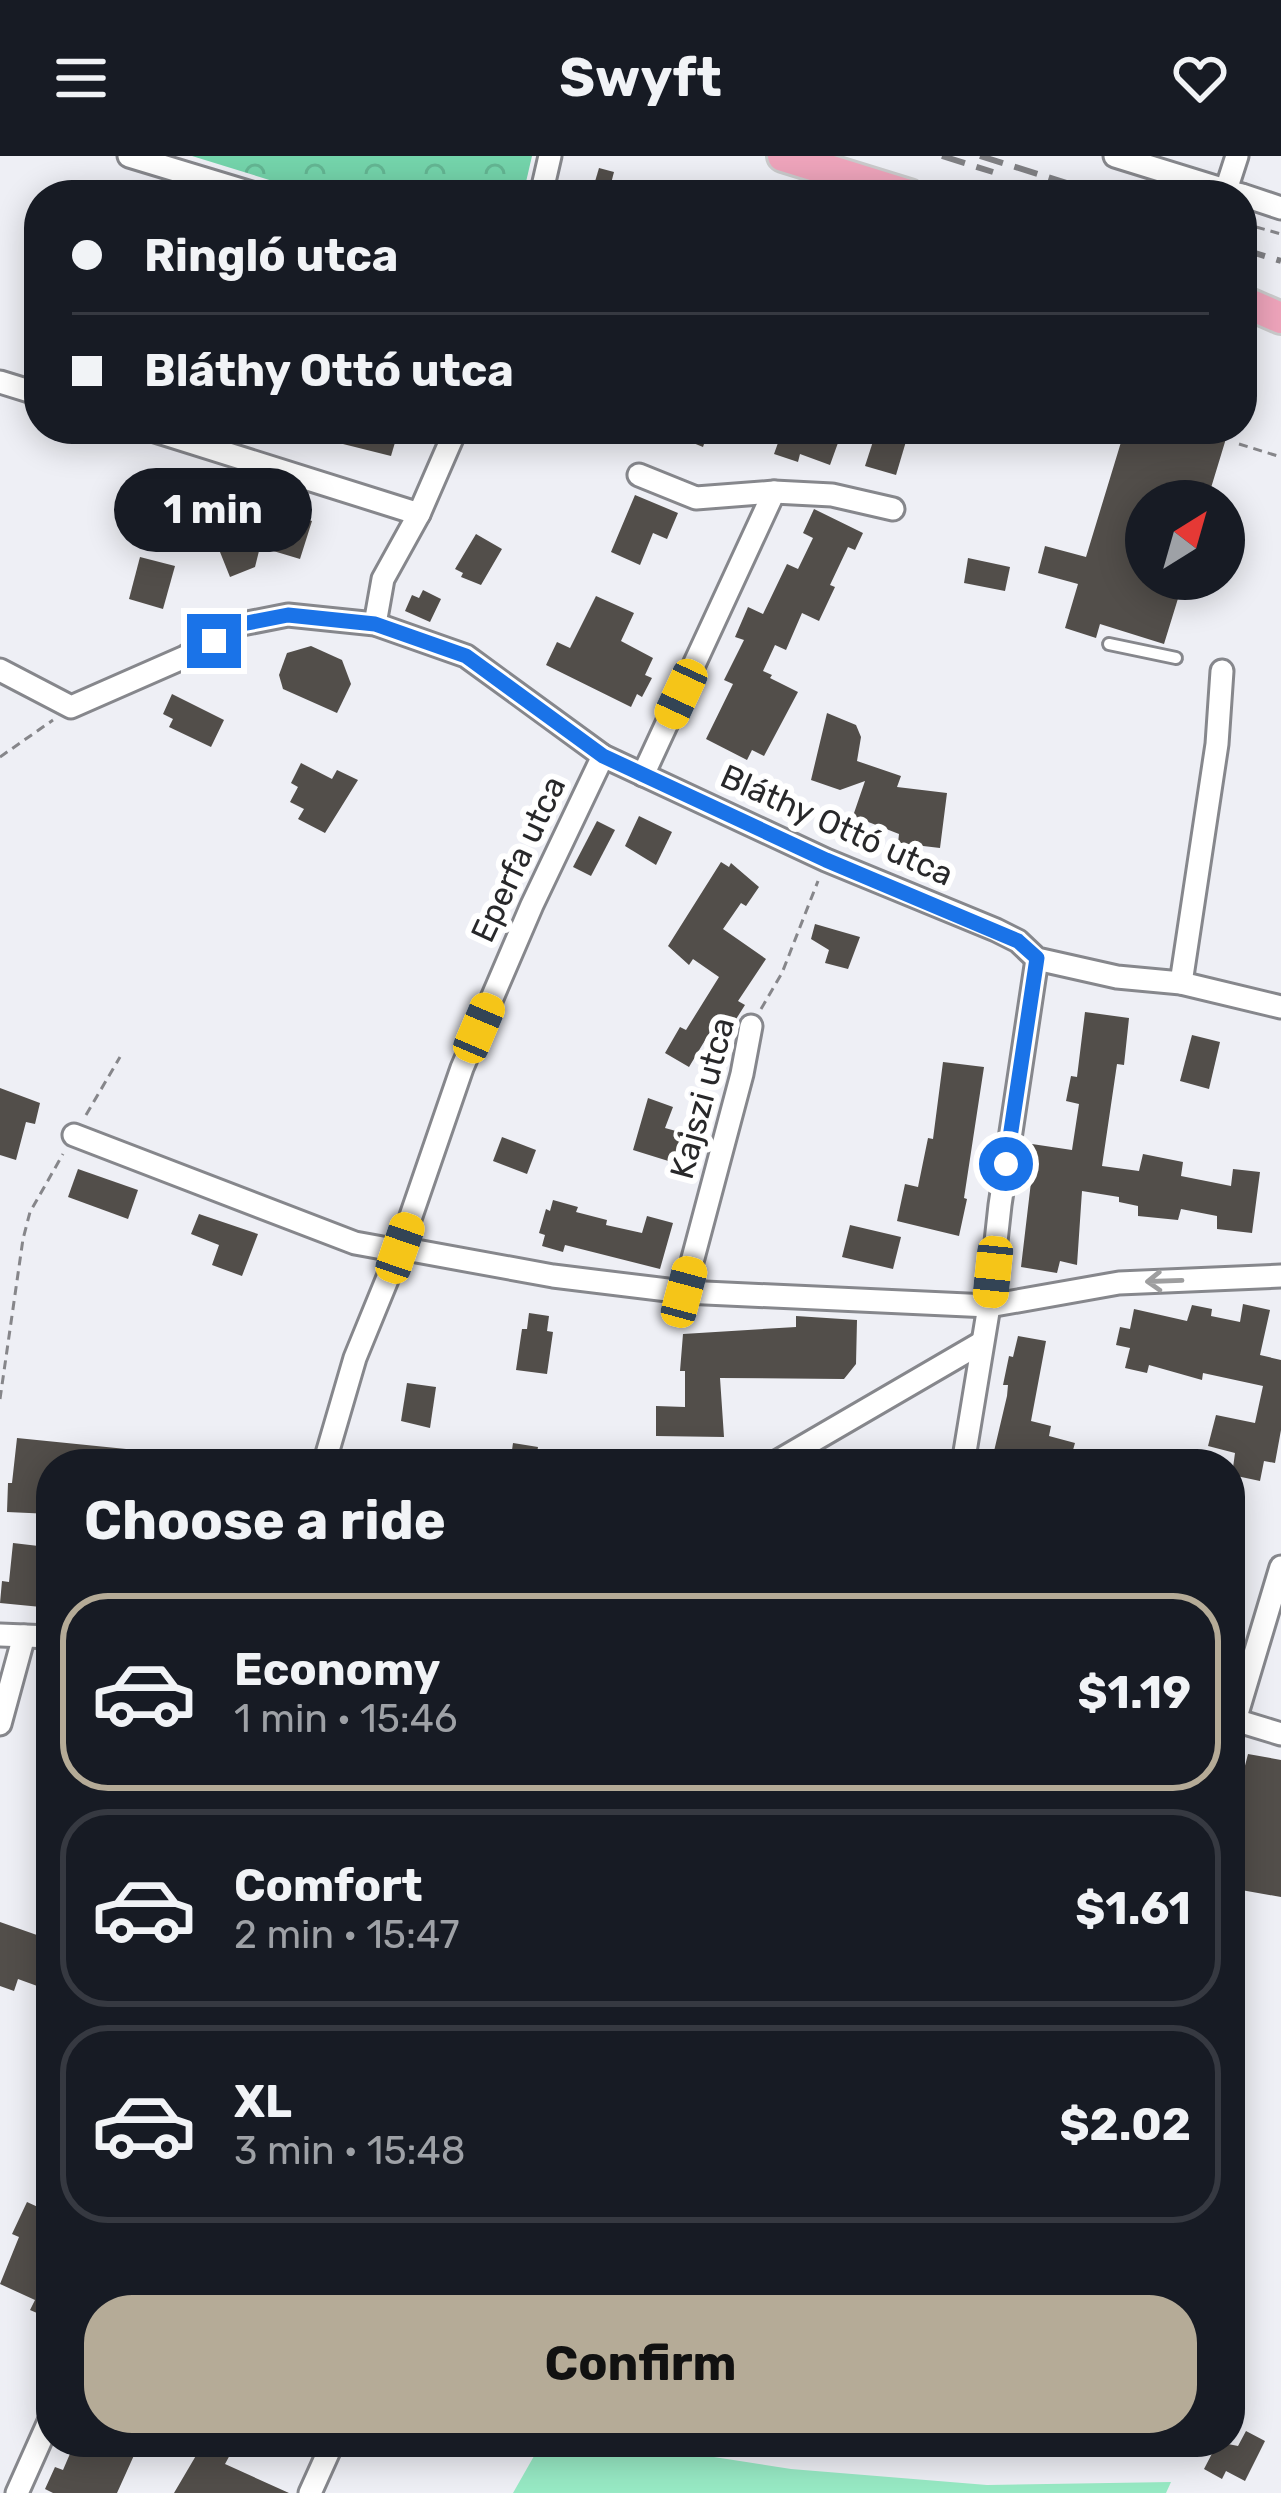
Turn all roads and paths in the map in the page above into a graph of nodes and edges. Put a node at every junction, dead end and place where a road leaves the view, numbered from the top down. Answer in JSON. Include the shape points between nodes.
{"nodes":[{"id":1,"x":129,"y":156,"type":"edge"},
{"id":2,"x":783,"y":156,"type":"edge"},
{"id":3,"x":1115,"y":156,"type":"edge"},
{"id":4,"x":208,"y":180,"type":"edge"},
{"id":5,"x":861,"y":180,"type":"edge"},
{"id":6,"x":1191,"y":180,"type":"edge"},
{"id":7,"x":197,"y":444,"type":"edge"},
{"id":8,"x":449,"y":444,"type":"edge"},
{"id":9,"x":1239,"y":444,"type":"dead end"},
{"id":10,"x":1281,"y":457,"type":"edge"},
{"id":11,"x":639,"y":475,"type":"dead end"},
{"id":12,"x":774,"y":491,"type":"junction"},
{"id":13,"x":893,"y":509,"type":"dead end"},
{"id":14,"x":419,"y":514,"type":"junction"},
{"id":15,"x":375,"y":624,"type":"junction"},
{"id":16,"x":1109,"y":644,"type":"dead end"},
{"id":17,"x":1176,"y":658,"type":"dead end"},
{"id":18,"x":0,"y":670,"type":"edge"},
{"id":19,"x":1222,"y":671,"type":"dead end"},
{"id":20,"x":71,"y":707,"type":"junction"},
{"id":21,"x":603,"y":756,"type":"junction"},
{"id":22,"x":0,"y":757,"type":"edge"},
{"id":23,"x":644,"y":775,"type":"junction"},
{"id":24,"x":826,"y":860,"type":"junction"},
{"id":25,"x":1037,"y":958,"type":"junction"},
{"id":26,"x":1180,"y":983,"type":"junction"},
{"id":27,"x":1281,"y":1007,"type":"edge"},
{"id":28,"x":751,"y":1026,"type":"joint"},
{"id":29,"x":120,"y":1057,"type":"dead end"},
{"id":30,"x":74,"y":1135,"type":"junction"},
{"id":31,"x":399,"y":1249,"type":"junction"},
{"id":32,"x":1281,"y":1276,"type":"edge"},
{"id":33,"x":684,"y":1292,"type":"junction"},
{"id":34,"x":989,"y":1306,"type":"junction"},
{"id":35,"x":981,"y":1343,"type":"junction"},
{"id":36,"x":0,"y":1399,"type":"edge"},
{"id":37,"x":328,"y":1449,"type":"edge"},
{"id":38,"x":799,"y":1449,"type":"edge"},
{"id":39,"x":965,"y":1449,"type":"edge"},
{"id":40,"x":1281,"y":1567,"type":"edge"},
{"id":41,"x":0,"y":1634,"type":"edge"},
{"id":42,"x":24,"y":1636,"type":"junction"},
{"id":43,"x":36,"y":1636,"type":"edge"},
{"id":44,"x":1245,"y":1688,"type":"edge"},
{"id":45,"x":0,"y":1724,"type":"edge"},
{"id":46,"x":1245,"y":1730,"type":"edge"},
{"id":47,"x":1281,"y":1734,"type":"edge"},
{"id":48,"x":36,"y":2451,"type":"edge"},
{"id":49,"x":326,"y":2457,"type":"edge"},
{"id":50,"x":17,"y":2493,"type":"edge"},
{"id":51,"x":310,"y":2493,"type":"edge"}],
"edges":[{"from":1,"to":4,"type":"street"},
{"from":2,"to":5,"type":"main road"},
{"from":3,"to":6,"type":"street"},
{"from":7,"to":14,"type":"street"},
{"from":8,"to":14,"type":"street"},
{"from":9,"to":10,"type":"path"},
{"from":11,"to":12,"type":"street","via":[[696,498]]},
{"from":12,"to":13,"type":"street"},
{"from":12,"to":23,"type":"street"},
{"from":14,"to":15,"type":"street","via":[[383,579]]},
{"from":15,"to":20,"type":"street","name":"Bláthy Ottó utca","via":[[288,615],[242,624]]},
{"from":15,"to":21,"type":"street","name":"Bláthy Ottó utca","via":[[466,656]]},
{"from":16,"to":17,"type":"lane"},
{"from":18,"to":20,"type":"street"},
{"from":19,"to":26,"type":"street"},
{"from":20,"to":22,"type":"path"},
{"from":21,"to":23,"type":"street","name":"Bláthy Ottó utca"},
{"from":21,"to":31,"type":"street","name":"Eperfa utca","via":[[461,1068]]},
{"from":23,"to":24,"type":"street","name":"Bláthy Ottó utca"},
{"from":24,"to":25,"type":"street","name":"Bláthy Ottó utca","via":[[996,930]]},
{"from":24,"to":28,"type":"path","name":"Kajszi utca","via":[[782,973]]},
{"from":25,"to":26,"type":"street","name":"Bláthy Ottó utca"},
{"from":25,"to":34,"type":"street"},
{"from":26,"to":27,"type":"street","name":"Bláthy Ottó utca"},
{"from":28,"to":33,"type":"street","name":"Kajszi utca"},
{"from":29,"to":30,"type":"path"},
{"from":30,"to":31,"type":"street","via":[[355,1243]]},
{"from":30,"to":36,"type":"path","via":[[30,1213]]},
{"from":31,"to":33,"type":"street"},
{"from":31,"to":37,"type":"street","name":"Eperfa utca"},
{"from":32,"to":34,"type":"street","one_way":true,"via":[[1119,1283]]},
{"from":33,"to":34,"type":"street"},
{"from":34,"to":35,"type":"street"},
{"from":35,"to":38,"type":"street"},
{"from":35,"to":39,"type":"street"},
{"from":40,"to":44,"type":"street"},
{"from":41,"to":42,"type":"street"},
{"from":42,"to":43,"type":"street"},
{"from":42,"to":45,"type":"street"},
{"from":46,"to":47,"type":"street"},
{"from":48,"to":50,"type":"street"},
{"from":49,"to":51,"type":"street"}]}
